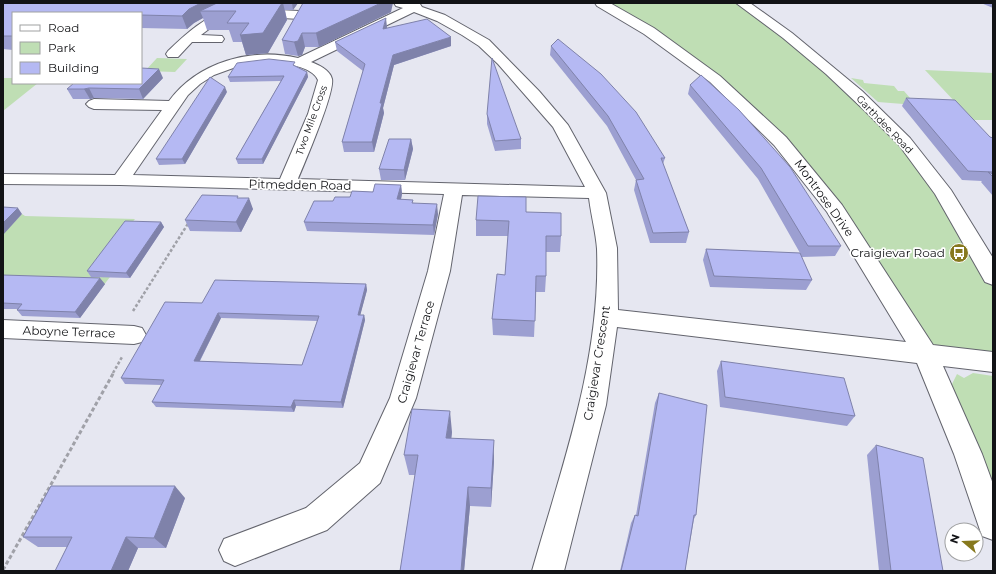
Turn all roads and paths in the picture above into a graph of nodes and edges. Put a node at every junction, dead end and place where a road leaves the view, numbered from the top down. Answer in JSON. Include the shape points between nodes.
{"nodes":[{"id":1,"x":305,"y":3,"type":"edge"},
{"id":2,"x":602,"y":3,"type":"edge"},
{"id":3,"x":742,"y":3,"type":"edge"},
{"id":4,"x":408,"y":5,"type":"edge"},
{"id":5,"x":236,"y":6,"type":"edge"},
{"id":6,"x":188,"y":38,"type":"junction"},
{"id":7,"x":217,"y":39,"type":"dead end"},
{"id":8,"x":282,"y":44,"type":"dead end"},
{"id":9,"x":173,"y":54,"type":"dead end"},
{"id":10,"x":274,"y":58,"type":"junction"},
{"id":11,"x":300,"y":62,"type":"junction"},
{"id":12,"x":94,"y":104,"type":"dead end"},
{"id":13,"x":172,"y":106,"type":"junction"},
{"id":14,"x":3,"y":179,"type":"edge"},
{"id":15,"x":120,"y":180,"type":"junction"},
{"id":16,"x":287,"y":185,"type":"junction"},
{"id":17,"x":454,"y":189,"type":"junction"},
{"id":18,"x":597,"y":193,"type":"junction"},
{"id":19,"x":191,"y":219,"type":"edge"},
{"id":20,"x":993,"y":277,"type":"edge"},
{"id":21,"x":607,"y":317,"type":"junction"},
{"id":22,"x":3,"y":329,"type":"edge"},
{"id":23,"x":127,"y":334,"type":"junction"},
{"id":24,"x":926,"y":354,"type":"junction"},
{"id":25,"x":993,"y":362,"type":"edge"},
{"id":26,"x":993,"y":525,"type":"edge"},
{"id":27,"x":235,"y":550,"type":"dead end"},
{"id":28,"x":3,"y":570,"type":"edge"},
{"id":29,"x":548,"y":571,"type":"edge"}],
"edges":[{"from":1,"to":5,"type":"street","via":[[296,20]]},
{"from":2,"to":24,"type":"street","name":"Montrose Drive","via":[[690,59],[738,99],[780,141],[835,209]]},
{"from":3,"to":20,"type":"street","name":"Garthdee Road","via":[[780,29],[835,75],[910,147],[964,225]]},
{"from":4,"to":11,"type":"street"},
{"from":4,"to":18,"type":"street","name":"Craigievar Crescent","via":[[467,32],[484,43],[503,61],[560,125]]},
{"from":5,"to":6,"type":"street","via":[[199,27]]},
{"from":6,"to":7,"type":"street"},
{"from":6,"to":9,"type":"street"},
{"from":8,"to":10,"type":"street"},
{"from":10,"to":11,"type":"street","name":"Two Mile Cross"},
{"from":10,"to":13,"type":"street","name":"Two Mile Cross","via":[[236,63],[209,72],[182,92]]},
{"from":11,"to":16,"type":"street","name":"Two Mile Cross","via":[[321,73],[325,81],[321,98]]},
{"from":12,"to":13,"type":"street"},
{"from":13,"to":15,"type":"street","name":"Two Mile Cross"},
{"from":14,"to":15,"type":"street","name":"Pitmedden Road"},
{"from":15,"to":16,"type":"street","name":"Pitmedden Road"},
{"from":16,"to":17,"type":"street","name":"Pitmedden Road"},
{"from":17,"to":18,"type":"street","name":"Pitmedden Road"},
{"from":17,"to":27,"type":"street","name":"Craigievar Terrace","via":[[439,271],[404,398],[370,474],[316,519]]},
{"from":18,"to":21,"type":"street","name":"Craigievar Crescent","via":[[607,248]]},
{"from":19,"to":23,"type":"path"},
{"from":21,"to":24,"type":"street"},
{"from":21,"to":29,"type":"street","name":"Craigievar Crescent","via":[[593,405]]},
{"from":22,"to":23,"type":"street","name":"Aboyne Terrace"},
{"from":23,"to":28,"type":"path"},
{"from":24,"to":25,"type":"street"},
{"from":24,"to":26,"type":"street","name":"Montrose Drive","via":[[968,454]]}]}
